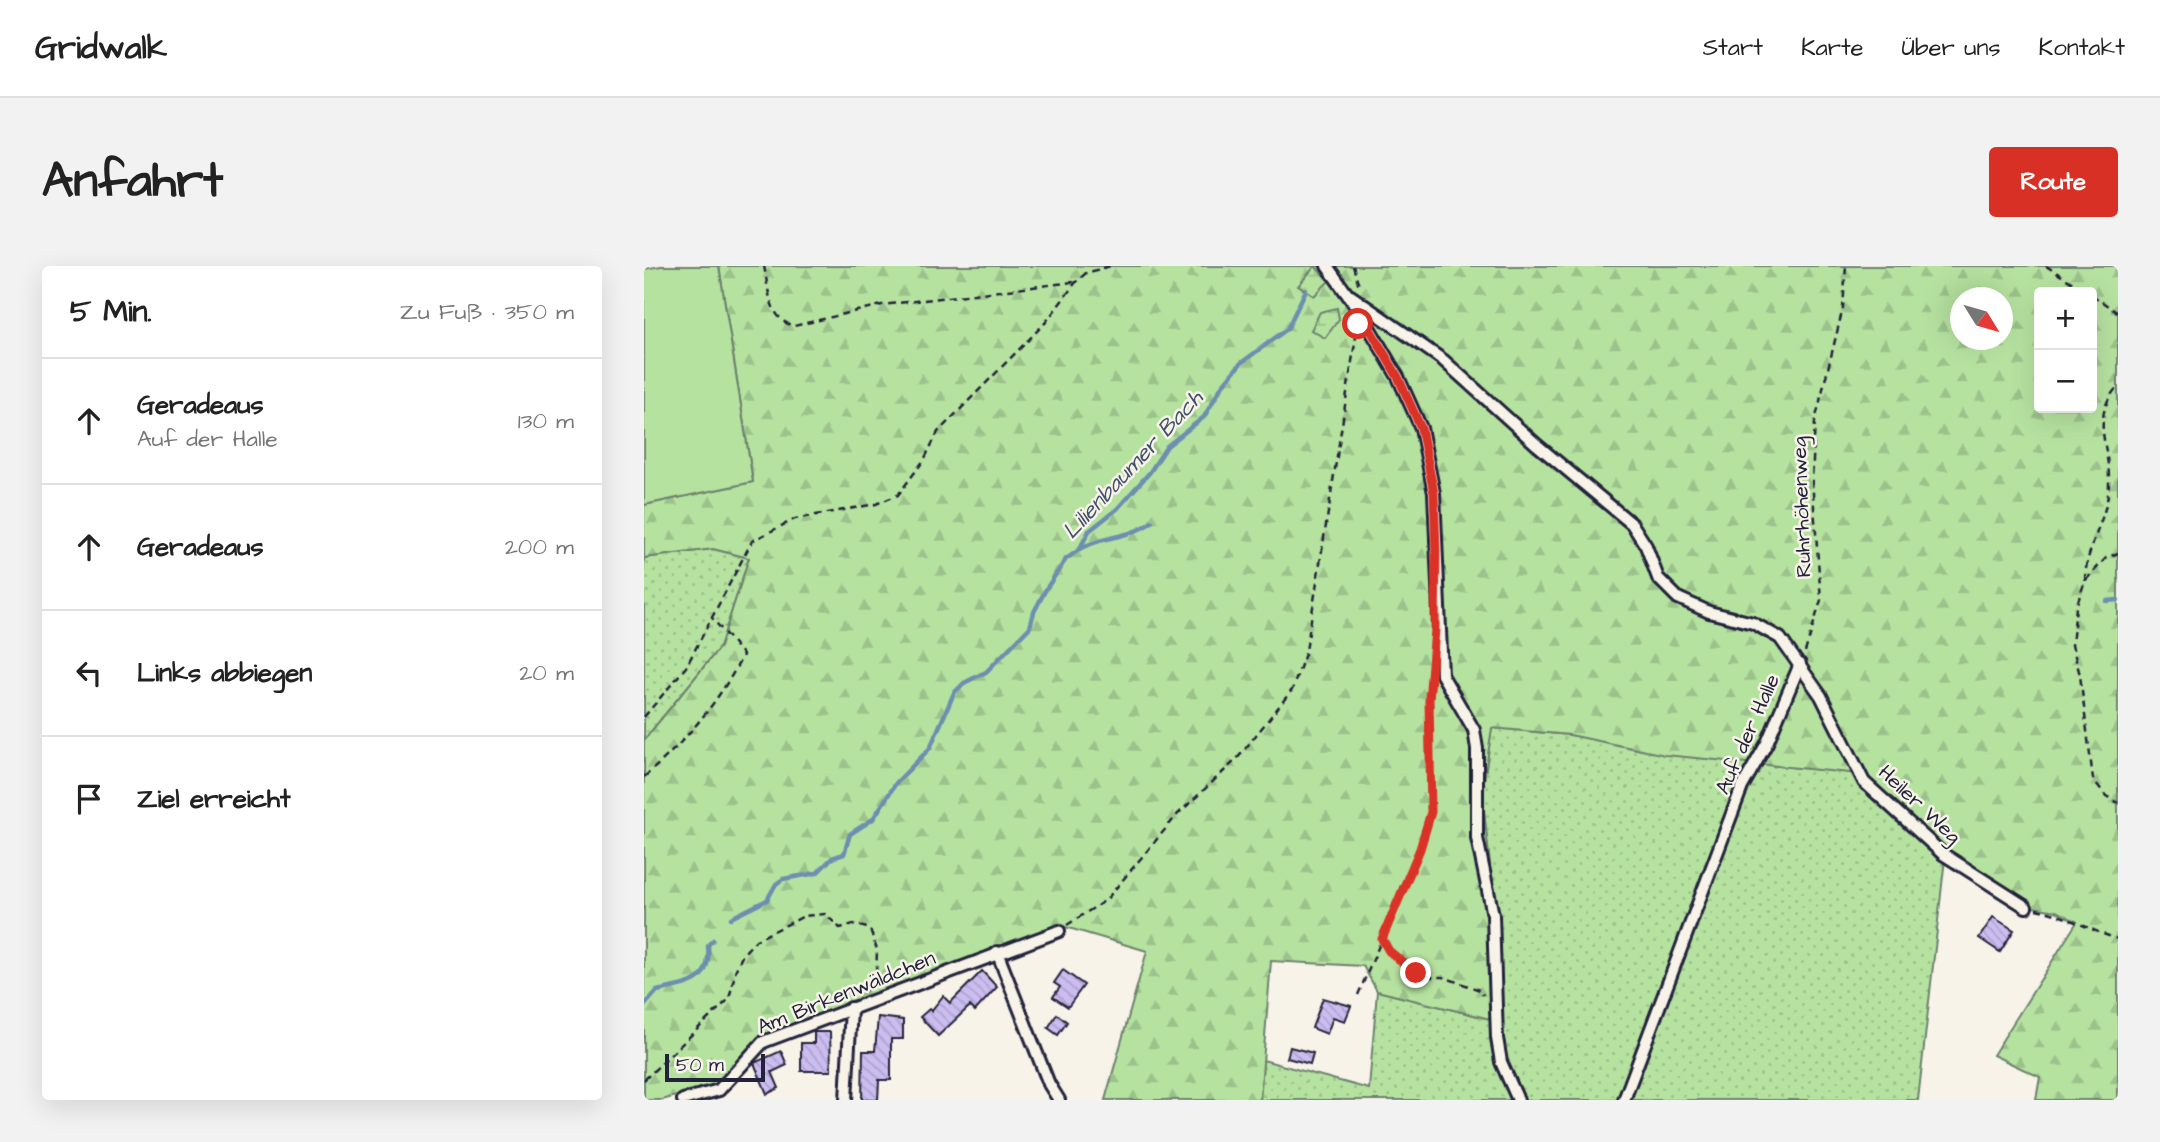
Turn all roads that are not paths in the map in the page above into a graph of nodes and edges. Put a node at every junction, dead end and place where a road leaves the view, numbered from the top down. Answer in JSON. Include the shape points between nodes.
{"nodes":[{"id":1,"x":1327,"y":266,"type":"edge"},
{"id":2,"x":1350,"y":296,"type":"junction"},
{"id":3,"x":1800,"y":664,"type":"junction"},
{"id":4,"x":2026,"y":907,"type":"road end"},
{"id":5,"x":1059,"y":931,"type":"road end"},
{"id":6,"x":997,"y":952,"type":"junction"},
{"id":7,"x":851,"y":1008,"type":"junction"},
{"id":8,"x":683,"y":1100,"type":"edge"},
{"id":9,"x":846,"y":1100,"type":"edge"},
{"id":10,"x":1059,"y":1100,"type":"edge"},
{"id":11,"x":1518,"y":1100,"type":"edge"},
{"id":12,"x":1624,"y":1100,"type":"edge"}],
"edges":[{"from":1,"to":2,"type":"street","name":"Auf der Halle"},
{"from":2,"to":3,"type":"street","name":"Auf der Halle","via":[[1443,360],[1632,524],[1658,578],[1678,598],[1753,623],[1780,638]]},
{"from":2,"to":11,"type":"street","name":"Auf der Halle","via":[[1398,377],[1421,428],[1434,493],[1443,675],[1474,730],[1477,838],[1493,915],[1497,1038],[1501,1062]]},
{"from":3,"to":4,"type":"street","name":"Heiler Weg","via":[[1864,782],[1943,855]]},
{"from":3,"to":12,"type":"street","name":"Auf der Halle","via":[[1767,743],[1742,788]]},
{"from":5,"to":6,"type":"street","name":"Am Birkenwäldchen"},
{"from":6,"to":7,"type":"street","name":"Am Birkenwäldchen"},
{"from":6,"to":10,"type":"street"},
{"from":7,"to":8,"type":"street","name":"Am Birkenwäldchen","via":[[763,1042],[719,1090]]},
{"from":7,"to":9,"type":"street"}]}
